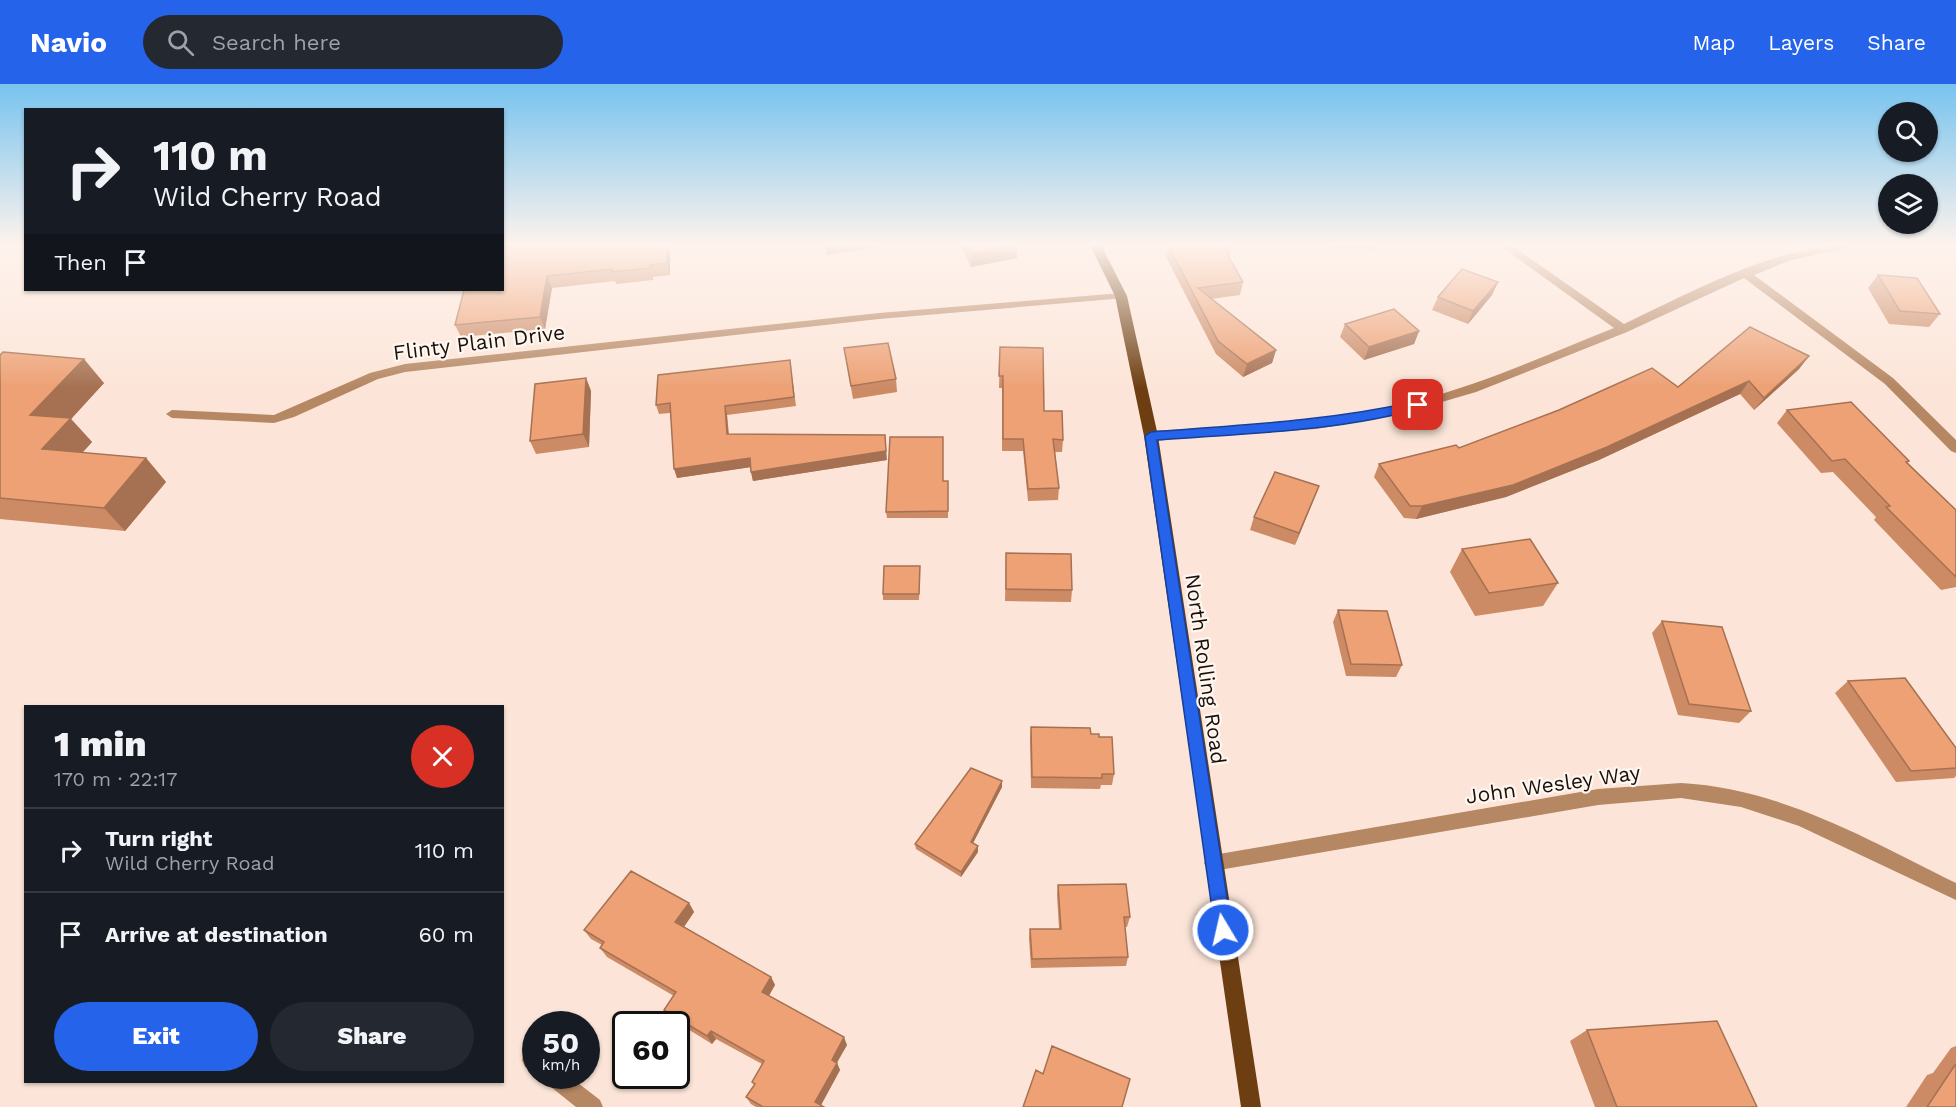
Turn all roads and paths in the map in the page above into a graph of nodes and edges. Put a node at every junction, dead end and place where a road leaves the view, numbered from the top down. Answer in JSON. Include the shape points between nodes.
{"nodes":[{"id":1,"x":1119,"y":293,"type":"edge"},
{"id":2,"x":1572,"y":293,"type":"edge"},
{"id":3,"x":1704,"y":293,"type":"edge"},
{"id":4,"x":1771,"y":293,"type":"edge"},
{"id":5,"x":1121,"y":296,"type":"junction"},
{"id":6,"x":1623,"y":329,"type":"junction"},
{"id":7,"x":172,"y":414,"type":"dead end"},
{"id":8,"x":1151,"y":436,"type":"junction"},
{"id":9,"x":1956,"y":448,"type":"edge"},
{"id":10,"x":1213,"y":863,"type":"junction"},
{"id":11,"x":1956,"y":891,"type":"edge"},
{"id":12,"x":1956,"y":906,"type":"edge"},
{"id":13,"x":570,"y":1089,"type":"edge"},
{"id":14,"x":593,"y":1107,"type":"edge"},
{"id":15,"x":1251,"y":1107,"type":"edge"}],
"edges":[{"from":1,"to":5,"type":"main road","name":"North Rolling Road"},
{"from":2,"to":6,"type":"street"},
{"from":3,"to":6,"type":"street"},
{"from":4,"to":9,"type":"street","via":[[1889,381]]},
{"from":5,"to":7,"type":"lane","name":"Flinty Plain Drive","via":[[879,316],[405,368],[374,376],[274,418]]},
{"from":5,"to":8,"type":"main road","name":"North Rolling Road"},
{"from":6,"to":8,"type":"street","via":[[1471,389],[1369,416],[1316,424]]},
{"from":8,"to":10,"type":"main road","name":"North Rolling Road"},
{"from":10,"to":11,"type":"street","name":"John Wesley Way","via":[[1598,797],[1657,791],[1708,792],[1813,823]]},
{"from":10,"to":15,"type":"main road","name":"North Rolling Road"},
{"from":11,"to":12,"type":"street","name":"John Wesley Way"},
{"from":13,"to":14,"type":"street"}]}
